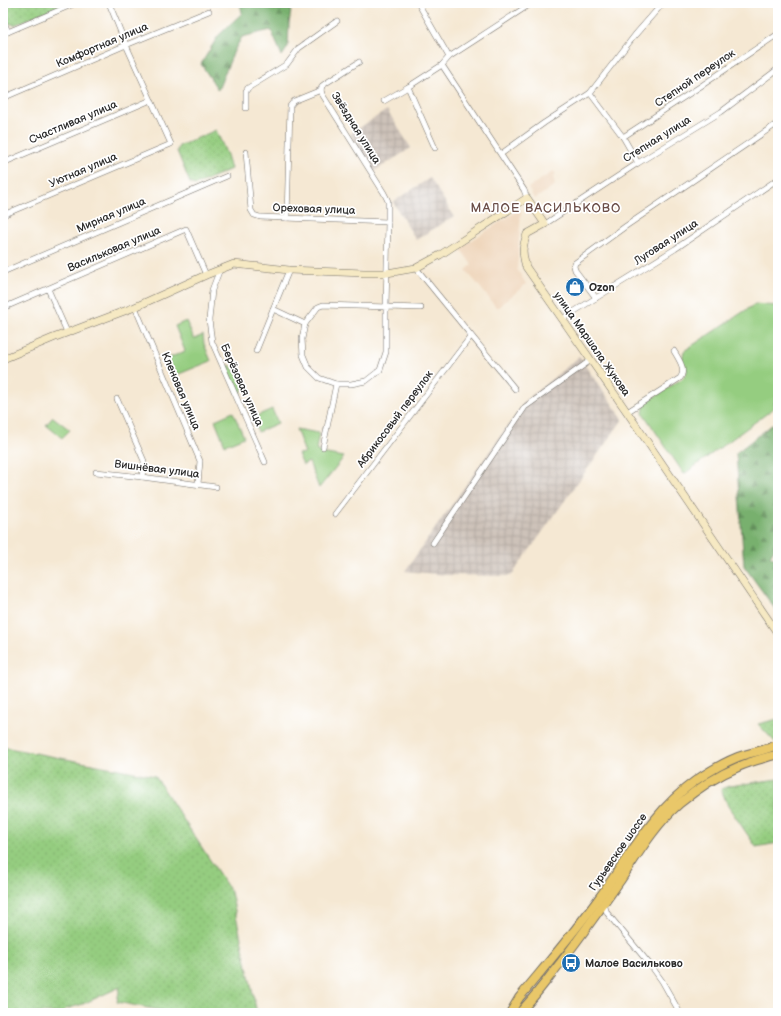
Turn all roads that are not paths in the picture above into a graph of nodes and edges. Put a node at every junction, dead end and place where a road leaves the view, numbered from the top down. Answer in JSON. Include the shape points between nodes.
{"nodes":[{"id":1,"x":76,"y":3,"type":"edge"},
{"id":2,"x":109,"y":3,"type":"edge"},
{"id":3,"x":418,"y":3,"type":"edge"},
{"id":4,"x":532,"y":3,"type":"edge"},
{"id":5,"x":663,"y":3,"type":"edge"},
{"id":6,"x":209,"y":11,"type":"dead end"},
{"id":7,"x":3,"y":20,"type":"edge"},
{"id":8,"x":337,"y":21,"type":"dead end"},
{"id":9,"x":5,"y":33,"type":"edge"},
{"id":10,"x":778,"y":34,"type":"edge"},
{"id":11,"x":126,"y":45,"type":"junction"},
{"id":12,"x":449,"y":56,"type":"junction"},
{"id":13,"x":359,"y":62,"type":"dead end"},
{"id":14,"x":442,"y":65,"type":"junction"},
{"id":15,"x":778,"y":69,"type":"edge"},
{"id":16,"x":408,"y":87,"type":"junction"},
{"id":17,"x":321,"y":90,"type":"junction"},
{"id":18,"x":590,"y":93,"type":"junction"},
{"id":19,"x":3,"y":98,"type":"edge"},
{"id":20,"x":151,"y":100,"type":"junction"},
{"id":21,"x":384,"y":101,"type":"dead end"},
{"id":22,"x":246,"y":108,"type":"dead end"},
{"id":23,"x":778,"y":123,"type":"edge"},
{"id":24,"x":623,"y":137,"type":"junction"},
{"id":25,"x":435,"y":148,"type":"dead end"},
{"id":26,"x":246,"y":152,"type":"dead end"},
{"id":27,"x":501,"y":154,"type":"junction"},
{"id":28,"x":638,"y":162,"type":"junction"},
{"id":29,"x":3,"y":163,"type":"edge"},
{"id":30,"x":227,"y":176,"type":"dead end"},
{"id":31,"x":778,"y":178,"type":"edge"},
{"id":32,"x":527,"y":198,"type":"junction"},
{"id":33,"x":3,"y":216,"type":"edge"},
{"id":34,"x":287,"y":218,"type":"junction"},
{"id":35,"x":388,"y":222,"type":"junction"},
{"id":36,"x":545,"y":224,"type":"junction"},
{"id":37,"x":416,"y":268,"type":"junction"},
{"id":38,"x":220,"y":269,"type":"junction"},
{"id":39,"x":289,"y":270,"type":"junction"},
{"id":40,"x":3,"y":272,"type":"edge"},
{"id":41,"x":387,"y":273,"type":"junction"},
{"id":42,"x":206,"y":275,"type":"junction"},
{"id":43,"x":48,"y":288,"type":"junction"},
{"id":44,"x":596,"y":298,"type":"junction"},
{"id":45,"x":135,"y":307,"type":"junction"},
{"id":46,"x":386,"y":307,"type":"junction"},
{"id":47,"x":3,"y":308,"type":"edge"},
{"id":48,"x":421,"y":308,"type":"dead end"},
{"id":49,"x":273,"y":309,"type":"junction"},
{"id":50,"x":562,"y":319,"type":"junction"},
{"id":51,"x":305,"y":324,"type":"junction"},
{"id":52,"x":67,"y":332,"type":"junction"},
{"id":53,"x":471,"y":336,"type":"junction"},
{"id":54,"x":256,"y":351,"type":"dead end"},
{"id":55,"x":674,"y":351,"type":"dead end"},
{"id":56,"x":3,"y":359,"type":"edge"},
{"id":57,"x":590,"y":360,"type":"junction"},
{"id":58,"x":336,"y":384,"type":"junction"},
{"id":59,"x":515,"y":389,"type":"dead end"},
{"id":60,"x":117,"y":399,"type":"dead end"},
{"id":61,"x":627,"y":412,"type":"junction"},
{"id":62,"x":323,"y":447,"type":"dead end"},
{"id":63,"x":265,"y":462,"type":"dead end"},
{"id":64,"x":96,"y":472,"type":"dead end"},
{"id":65,"x":142,"y":477,"type":"junction"},
{"id":66,"x":198,"y":484,"type":"junction"},
{"id":67,"x":216,"y":487,"type":"dead end"},
{"id":68,"x":335,"y":514,"type":"dead end"},
{"id":69,"x":433,"y":543,"type":"dead end"},
{"id":70,"x":778,"y":634,"type":"edge"},
{"id":71,"x":778,"y":744,"type":"edge"},
{"id":72,"x":778,"y":754,"type":"edge"},
{"id":73,"x":605,"y":902,"type":"junction"},
{"id":74,"x":607,"y":914,"type":"junction"},
{"id":75,"x":574,"y":945,"type":"junction"},
{"id":76,"x":510,"y":1013,"type":"edge"},
{"id":77,"x":519,"y":1013,"type":"edge"},
{"id":78,"x":680,"y":1013,"type":"edge"}],
"edges":[{"from":1,"to":9,"type":"street"},
{"from":2,"to":11,"type":"street"},
{"from":3,"to":12,"type":"street"},
{"from":4,"to":12,"type":"street"},
{"from":5,"to":18,"type":"street"},
{"from":6,"to":11,"type":"street","name":"Комфортная улица"},
{"from":7,"to":9,"type":"street"},
{"from":8,"to":22,"type":"street","via":[[299,48],[287,64],[248,88]]},
{"from":10,"to":24,"type":"street","name":"Степной переулок"},
{"from":11,"to":19,"type":"street","name":"Комфортная улица"},
{"from":11,"to":20,"type":"street"},
{"from":12,"to":14,"type":"street"},
{"from":13,"to":17,"type":"street","name":"Звёздная улица","via":[[326,83]]},
{"from":14,"to":16,"type":"street"},
{"from":14,"to":27,"type":"street"},
{"from":15,"to":28,"type":"street","name":"Степная улица","via":[[721,112]]},
{"from":16,"to":21,"type":"street"},
{"from":16,"to":25,"type":"street"},
{"from":17,"to":34,"type":"street","via":[[294,101],[290,106]]},
{"from":17,"to":35,"type":"street","name":"Звёздная улица","via":[[384,193],[388,201]]},
{"from":18,"to":24,"type":"street"},
{"from":18,"to":27,"type":"street"},
{"from":20,"to":29,"type":"street","name":"Счастливая улица"},
{"from":20,"to":33,"type":"street","name":"Уютная улица","via":[[171,144]]},
{"from":23,"to":44,"type":"street","via":[[575,263],[575,270]]},
{"from":24,"to":28,"type":"street"},
{"from":26,"to":34,"type":"street","name":"Ореховая улица","via":[[251,210],[254,215]]},
{"from":27,"to":32,"type":"street"},
{"from":28,"to":36,"type":"street","name":"Степная улица"},
{"from":30,"to":40,"type":"street","name":"Мирная улица"},
{"from":31,"to":44,"type":"street","name":"Луговая улица"},
{"from":32,"to":36,"type":"street"},
{"from":32,"to":37,"type":"street"},
{"from":34,"to":35,"type":"street","name":"Ореховая улица"},
{"from":35,"to":41,"type":"street"},
{"from":36,"to":50,"type":"street","name":"улица Маршала Жукова","via":[[527,234],[522,252],[526,267]]},
{"from":37,"to":41,"type":"street"},
{"from":37,"to":53,"type":"street"},
{"from":38,"to":39,"type":"street","via":[[234,264]]},
{"from":38,"to":42,"type":"street"},
{"from":38,"to":63,"type":"street","name":"Берёзовая улица","via":[[212,290],[209,320],[212,342]]},
{"from":39,"to":41,"type":"street"},
{"from":39,"to":49,"type":"street"},
{"from":41,"to":46,"type":"street"},
{"from":42,"to":43,"type":"street","name":"Васильковая улица","via":[[186,229]]},
{"from":42,"to":45,"type":"street"},
{"from":43,"to":47,"type":"street","name":"Васильковая улица"},
{"from":43,"to":52,"type":"street"},
{"from":44,"to":50,"type":"street","name":"Луговая улица"},
{"from":45,"to":52,"type":"street"},
{"from":45,"to":66,"type":"street","name":"Кленовая улица","via":[[200,461]]},
{"from":46,"to":48,"type":"street"},
{"from":46,"to":51,"type":"street","via":[[323,305],[318,307]]},
{"from":46,"to":58,"type":"street","via":[[386,352],[380,370],[366,381]]},
{"from":49,"to":51,"type":"street"},
{"from":49,"to":54,"type":"street"},
{"from":50,"to":57,"type":"street","name":"улица Маршала Жукова"},
{"from":51,"to":58,"type":"street","via":[[302,339],[303,355],[308,367],[319,378]]},
{"from":52,"to":56,"type":"street"},
{"from":53,"to":59,"type":"street"},
{"from":53,"to":68,"type":"street","name":"Абрикосовый переулок"},
{"from":55,"to":61,"type":"street","via":[[683,375]]},
{"from":57,"to":61,"type":"street","name":"улица Маршала Жукова"},
{"from":57,"to":69,"type":"street","via":[[525,407]]},
{"from":58,"to":62,"type":"street"},
{"from":60,"to":65,"type":"street","via":[[144,461]]},
{"from":61,"to":70,"type":"street","name":"улица Маршала Жукова"},
{"from":64,"to":65,"type":"street","name":"Вишнёвая улица"},
{"from":65,"to":66,"type":"street","name":"Вишнёвая улица"},
{"from":66,"to":67,"type":"street","name":"Вишнёвая улица"},
{"from":71,"to":76,"type":"main road","name":"Гурьевское шоссе","via":[[738,757],[714,769],[666,806]]},
{"from":72,"to":73,"type":"main road","name":"Гурьевское шоссе","via":[[725,773],[679,805],[654,832]]},
{"from":73,"to":74,"type":"street"},
{"from":73,"to":75,"type":"main road","name":"Гурьевское шоссе"},
{"from":74,"to":75,"type":"street","via":[[600,915],[581,940]]},
{"from":74,"to":78,"type":"street","via":[[659,976]]},
{"from":75,"to":77,"type":"main road","name":"Гурьевское шоссе"}]}
